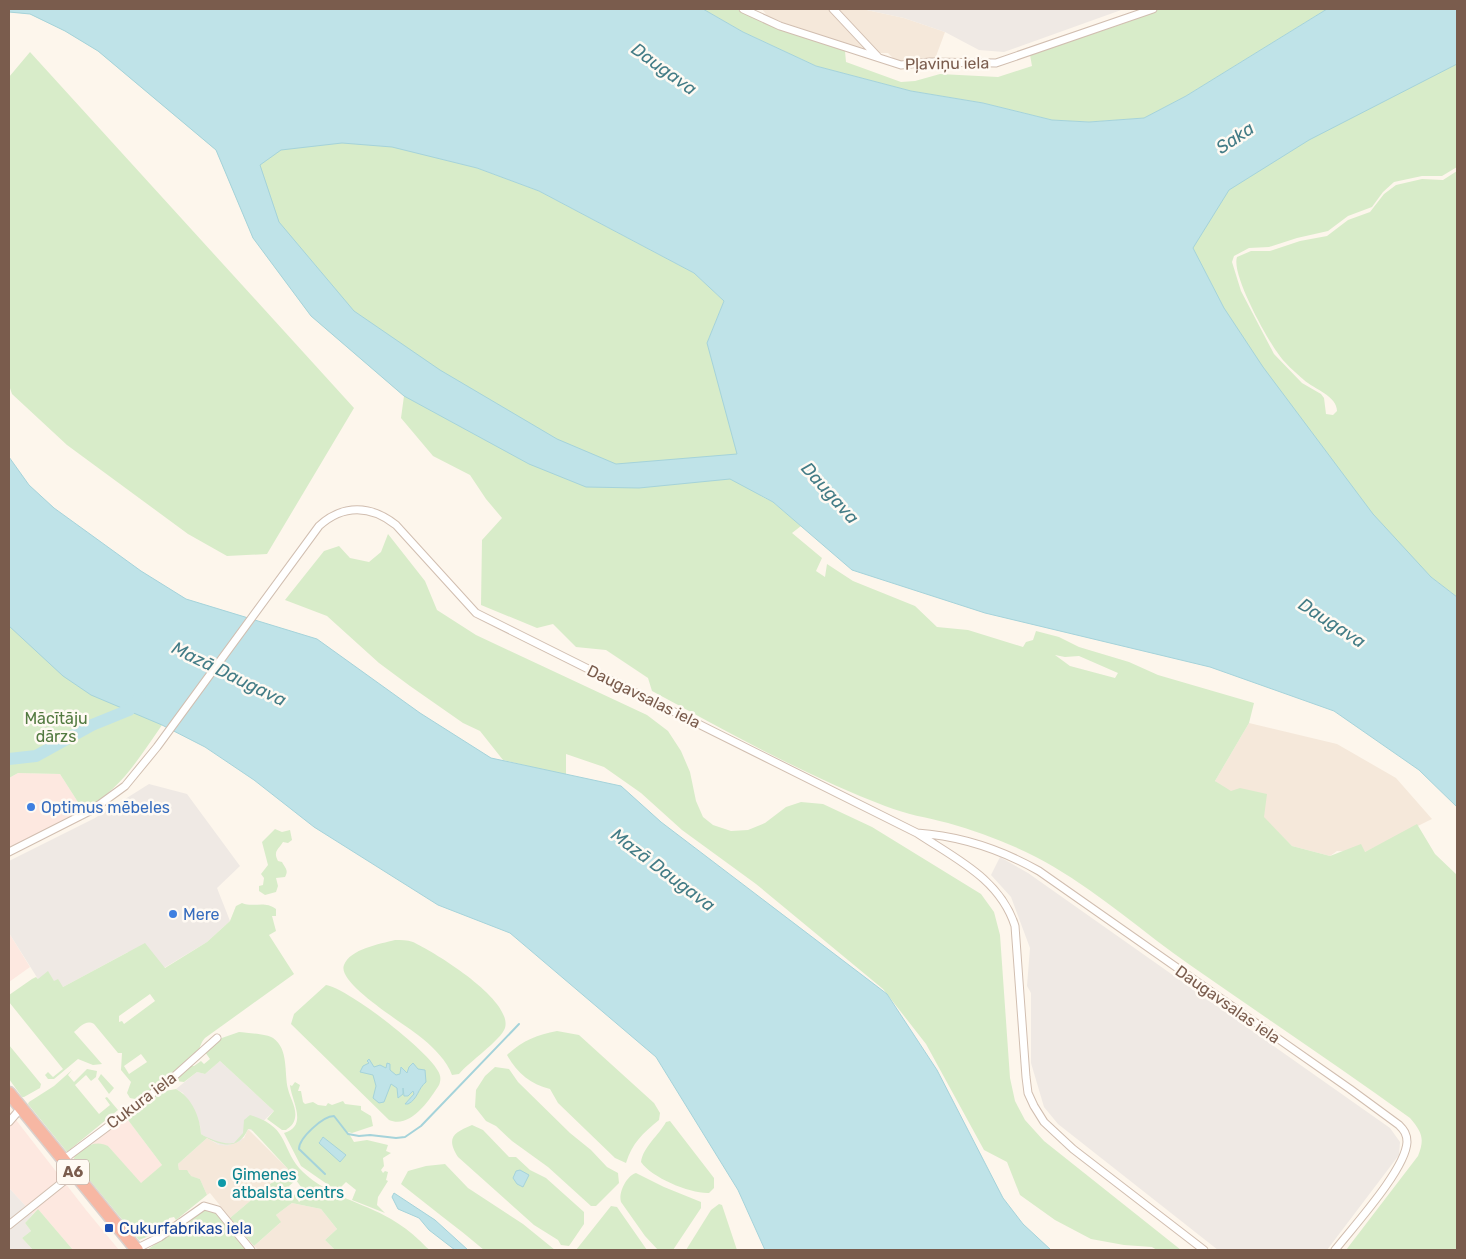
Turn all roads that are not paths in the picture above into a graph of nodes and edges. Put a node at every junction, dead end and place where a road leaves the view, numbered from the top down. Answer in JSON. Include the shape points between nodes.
{"nodes":[{"id":1,"x":743,"y":9,"type":"edge"},
{"id":2,"x":833,"y":9,"type":"edge"},
{"id":3,"x":1152,"y":9,"type":"edge"},
{"id":4,"x":878,"y":57,"type":"junction"},
{"id":5,"x":917,"y":832,"type":"junction"},
{"id":6,"x":9,"y":852,"type":"edge"},
{"id":7,"x":217,"y":1038,"type":"dead end"},
{"id":8,"x":9,"y":1094,"type":"edge"},
{"id":9,"x":21,"y":1108,"type":"junction"},
{"id":10,"x":9,"y":1122,"type":"edge"},
{"id":11,"x":63,"y":1160,"type":"junction"},
{"id":12,"x":74,"y":1173,"type":"junction"},
{"id":13,"x":9,"y":1225,"type":"edge"},
{"id":14,"x":137,"y":1250,"type":"edge"},
{"id":15,"x":251,"y":1250,"type":"edge"},
{"id":16,"x":1204,"y":1250,"type":"edge"},
{"id":17,"x":1336,"y":1250,"type":"edge"}],
"edges":[{"from":1,"to":4,"type":"street","name":"Pļaviņu iela","via":[[780,26]]},
{"from":2,"to":4,"type":"street"},
{"from":3,"to":4,"type":"street","name":"Pļaviņu iela","via":[[996,63],[901,65]]},
{"from":5,"to":6,"type":"street","name":"Daugavsalas iela","via":[[476,613],[396,525],[387,518],[353,510],[340,511],[319,526],[157,747],[118,792],[92,810]]},
{"from":5,"to":16,"type":"street","name":"Daugavsalas iela","via":[[994,887],[1011,912],[1015,926],[1028,1094],[1044,1122],[1073,1149]]},
{"from":5,"to":17,"type":"street","name":"Daugavsalas iela","via":[[966,840],[1039,871],[1399,1125],[1407,1139],[1402,1160]]},
{"from":7,"to":11,"type":"street","name":"Cukura iela","via":[[169,1081]]},
{"from":8,"to":9,"type":"highway","number":"A6"},
{"from":9,"to":10,"type":"street"},
{"from":9,"to":11,"type":"highway","number":"A6"},
{"from":11,"to":12,"type":"highway","number":"A6"},
{"from":12,"to":13,"type":"street"},
{"from":12,"to":14,"type":"highway","number":"A6"},
{"from":14,"to":15,"type":"street","via":[[204,1206],[218,1210]]}]}
